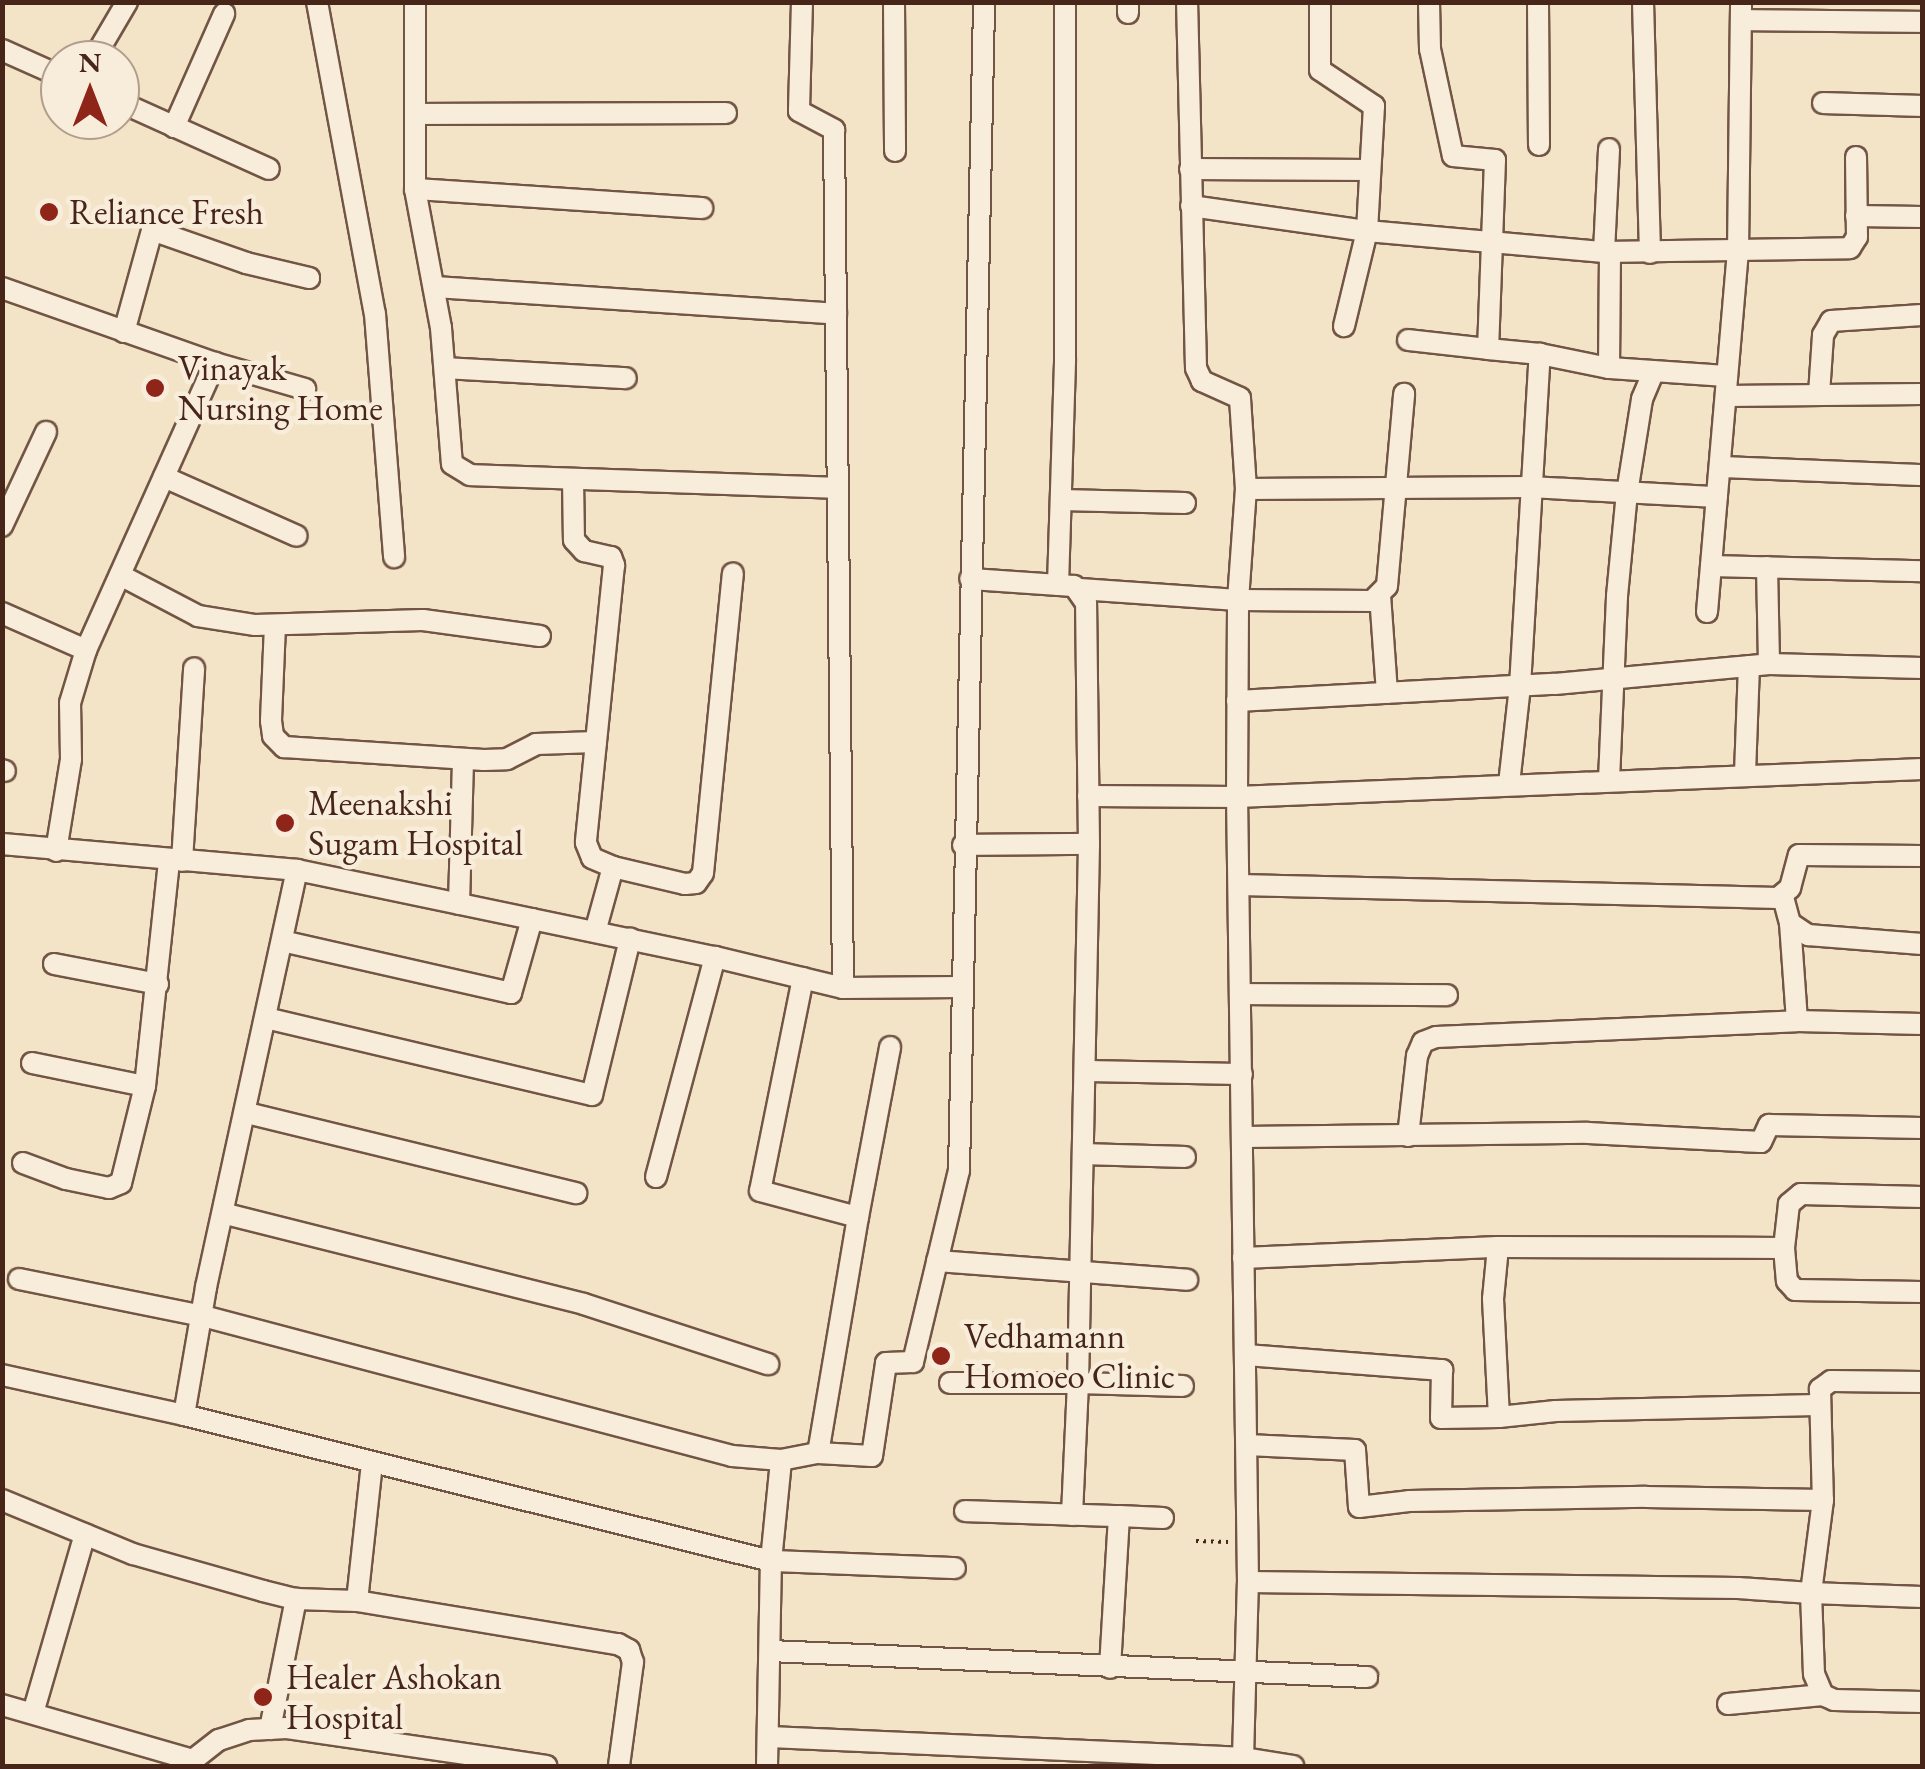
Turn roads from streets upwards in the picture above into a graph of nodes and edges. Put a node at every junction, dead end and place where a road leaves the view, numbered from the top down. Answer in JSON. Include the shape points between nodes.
{"nodes":[{"id":1,"x":127,"y":2,"type":"edge"},
{"id":2,"x":317,"y":2,"type":"edge"},
{"id":3,"x":416,"y":2,"type":"edge"},
{"id":4,"x":802,"y":2,"type":"edge"},
{"id":5,"x":894,"y":2,"type":"edge"},
{"id":6,"x":984,"y":2,"type":"edge"},
{"id":7,"x":1064,"y":2,"type":"edge"},
{"id":8,"x":1188,"y":2,"type":"edge"},
{"id":9,"x":1320,"y":2,"type":"edge"},
{"id":10,"x":1429,"y":2,"type":"edge"},
{"id":11,"x":1538,"y":2,"type":"edge"},
{"id":12,"x":1643,"y":2,"type":"edge"},
{"id":13,"x":1741,"y":12,"type":"edge"},
{"id":14,"x":224,"y":14,"type":"dead end"},
{"id":15,"x":1922,"y":22,"type":"edge"},
{"id":16,"x":105,"y":40,"type":"edge"},
{"id":17,"x":2,"y":50,"type":"edge"},
{"id":18,"x":40,"y":67,"type":"edge"},
{"id":19,"x":1823,"y":103,"type":"dead end"},
{"id":20,"x":1922,"y":106,"type":"edge"},
{"id":21,"x":140,"y":111,"type":"edge"},
{"id":22,"x":726,"y":113,"type":"dead end"},
{"id":23,"x":416,"y":114,"type":"junction"},
{"id":24,"x":174,"y":127,"type":"junction"},
{"id":25,"x":1539,"y":145,"type":"dead end"},
{"id":26,"x":1609,"y":149,"type":"dead end"},
{"id":27,"x":895,"y":151,"type":"dead end"},
{"id":28,"x":1856,"y":158,"type":"dead end"},
{"id":29,"x":269,"y":169,"type":"dead end"},
{"id":30,"x":1190,"y":169,"type":"junction"},
{"id":31,"x":1370,"y":170,"type":"junction"},
{"id":32,"x":416,"y":189,"type":"junction"},
{"id":33,"x":1191,"y":206,"type":"junction"},
{"id":34,"x":702,"y":208,"type":"dead end"},
{"id":35,"x":1856,"y":216,"type":"junction"},
{"id":36,"x":1922,"y":217,"type":"edge"},
{"id":37,"x":1367,"y":231,"type":"junction"},
{"id":38,"x":1494,"y":242,"type":"junction"},
{"id":39,"x":1607,"y":252,"type":"junction"},
{"id":40,"x":1738,"y":252,"type":"junction"},
{"id":41,"x":1650,"y":253,"type":"junction"},
{"id":42,"x":308,"y":278,"type":"dead end"},
{"id":43,"x":434,"y":287,"type":"junction"},
{"id":44,"x":2,"y":288,"type":"edge"},
{"id":45,"x":836,"y":314,"type":"junction"},
{"id":46,"x":1922,"y":315,"type":"edge"},
{"id":47,"x":1344,"y":326,"type":"dead end"},
{"id":48,"x":124,"y":332,"type":"junction"},
{"id":49,"x":1408,"y":340,"type":"dead end"},
{"id":50,"x":1488,"y":349,"type":"junction"},
{"id":51,"x":1540,"y":354,"type":"junction"},
{"id":52,"x":215,"y":363,"type":"junction"},
{"id":53,"x":446,"y":368,"type":"junction"},
{"id":54,"x":1608,"y":368,"type":"junction"},
{"id":55,"x":1654,"y":371,"type":"junction"},
{"id":56,"x":626,"y":378,"type":"dead end"},
{"id":57,"x":1726,"y":386,"type":"junction"},
{"id":58,"x":305,"y":389,"type":"dead end"},
{"id":59,"x":1404,"y":394,"type":"dead end"},
{"id":60,"x":1819,"y":394,"type":"junction"},
{"id":61,"x":1922,"y":394,"type":"edge"},
{"id":62,"x":46,"y":432,"type":"dead end"},
{"id":63,"x":1720,"y":467,"type":"junction"},
{"id":64,"x":1922,"y":476,"type":"edge"},
{"id":65,"x":164,"y":477,"type":"junction"},
{"id":66,"x":573,"y":480,"type":"junction"},
{"id":67,"x":1530,"y":487,"type":"junction"},
{"id":68,"x":838,"y":488,"type":"junction"},
{"id":69,"x":1398,"y":488,"type":"junction"},
{"id":70,"x":1246,"y":489,"type":"junction"},
{"id":71,"x":1628,"y":492,"type":"junction"},
{"id":72,"x":1717,"y":497,"type":"junction"},
{"id":73,"x":1062,"y":500,"type":"junction"},
{"id":74,"x":1186,"y":503,"type":"dead end"},
{"id":75,"x":2,"y":526,"type":"edge"},
{"id":76,"x":297,"y":536,"type":"dead end"},
{"id":77,"x":394,"y":557,"type":"dead end"},
{"id":78,"x":1711,"y":566,"type":"junction"},
{"id":79,"x":1767,"y":567,"type":"junction"},
{"id":80,"x":1922,"y":571,"type":"edge"},
{"id":81,"x":733,"y":574,"type":"dead end"},
{"id":82,"x":120,"y":575,"type":"junction"},
{"id":83,"x":970,"y":579,"type":"junction"},
{"id":84,"x":1058,"y":585,"type":"junction"},
{"id":85,"x":1080,"y":590,"type":"junction"},
{"id":86,"x":1380,"y":595,"type":"junction"},
{"id":87,"x":1238,"y":600,"type":"junction"},
{"id":88,"x":1707,"y":612,"type":"dead end"},
{"id":89,"x":2,"y":613,"type":"edge"},
{"id":90,"x":275,"y":625,"type":"junction"},
{"id":91,"x":540,"y":636,"type":"dead end"},
{"id":92,"x":86,"y":650,"type":"junction"},
{"id":93,"x":1758,"y":665,"type":"junction"},
{"id":94,"x":194,"y":668,"type":"dead end"},
{"id":95,"x":1922,"y":668,"type":"edge"},
{"id":96,"x":1614,"y":678,"type":"junction"},
{"id":97,"x":1520,"y":686,"type":"junction"},
{"id":98,"x":1387,"y":693,"type":"junction"},
{"id":99,"x":1238,"y":702,"type":"junction"},
{"id":100,"x":596,"y":742,"type":"junction"},
{"id":101,"x":463,"y":759,"type":"junction"},
{"id":102,"x":1922,"y":770,"type":"edge"},
{"id":103,"x":1745,"y":774,"type":"junction"},
{"id":104,"x":1609,"y":780,"type":"junction"},
{"id":105,"x":1509,"y":784,"type":"junction"},
{"id":106,"x":1088,"y":796,"type":"junction"},
{"id":107,"x":1237,"y":797,"type":"junction"},
{"id":108,"x":2,"y":844,"type":"edge"},
{"id":109,"x":963,"y":844,"type":"junction"},
{"id":110,"x":1089,"y":844,"type":"junction"},
{"id":111,"x":56,"y":850,"type":"junction"},
{"id":112,"x":1922,"y":856,"type":"edge"},
{"id":113,"x":176,"y":861,"type":"junction"},
{"id":114,"x":613,"y":867,"type":"junction"},
{"id":115,"x":297,"y":870,"type":"junction"},
{"id":116,"x":1240,"y":886,"type":"junction"},
{"id":117,"x":1783,"y":897,"type":"junction"},
{"id":118,"x":459,"y":904,"type":"junction"},
{"id":119,"x":532,"y":919,"type":"junction"},
{"id":120,"x":1790,"y":923,"type":"junction"},
{"id":121,"x":595,"y":932,"type":"junction"},
{"id":122,"x":630,"y":939,"type":"junction"},
{"id":123,"x":282,"y":941,"type":"junction"},
{"id":124,"x":1922,"y":944,"type":"edge"},
{"id":125,"x":715,"y":956,"type":"junction"},
{"id":126,"x":54,"y":964,"type":"dead end"},
{"id":127,"x":803,"y":978,"type":"junction"},
{"id":128,"x":158,"y":984,"type":"junction"},
{"id":129,"x":960,"y":987,"type":"junction"},
{"id":130,"x":843,"y":988,"type":"junction"},
{"id":131,"x":1241,"y":994,"type":"junction"},
{"id":132,"x":1447,"y":994,"type":"dead end"},
{"id":133,"x":266,"y":1018,"type":"junction"},
{"id":134,"x":1797,"y":1021,"type":"junction"},
{"id":135,"x":1922,"y":1024,"type":"edge"},
{"id":136,"x":890,"y":1047,"type":"dead end"},
{"id":137,"x":32,"y":1062,"type":"dead end"},
{"id":138,"x":1085,"y":1072,"type":"junction"},
{"id":139,"x":1242,"y":1074,"type":"junction"},
{"id":140,"x":145,"y":1086,"type":"junction"},
{"id":141,"x":247,"y":1113,"type":"junction"},
{"id":142,"x":1922,"y":1128,"type":"edge"},
{"id":143,"x":1408,"y":1136,"type":"junction"},
{"id":144,"x":1244,"y":1137,"type":"junction"},
{"id":145,"x":1083,"y":1154,"type":"junction"},
{"id":146,"x":1185,"y":1157,"type":"dead end"},
{"id":147,"x":23,"y":1163,"type":"dead end"},
{"id":148,"x":656,"y":1177,"type":"dead end"},
{"id":149,"x":576,"y":1193,"type":"dead end"},
{"id":150,"x":1922,"y":1197,"type":"edge"},
{"id":151,"x":226,"y":1214,"type":"junction"},
{"id":152,"x":858,"y":1217,"type":"junction"},
{"id":153,"x":1498,"y":1246,"type":"junction"},
{"id":154,"x":1784,"y":1248,"type":"junction"},
{"id":155,"x":1244,"y":1258,"type":"junction"},
{"id":156,"x":937,"y":1261,"type":"junction"},
{"id":157,"x":1080,"y":1275,"type":"junction"},
{"id":158,"x":18,"y":1279,"type":"dead end"},
{"id":159,"x":1187,"y":1280,"type":"dead end"},
{"id":160,"x":1922,"y":1292,"type":"edge"},
{"id":161,"x":203,"y":1316,"type":"junction"},
{"id":162,"x":1246,"y":1355,"type":"junction"},
{"id":163,"x":768,"y":1364,"type":"dead end"},
{"id":164,"x":2,"y":1374,"type":"edge"},
{"id":165,"x":1078,"y":1382,"type":"junction"},
{"id":166,"x":1922,"y":1382,"type":"edge"},
{"id":167,"x":950,"y":1383,"type":"dead end"},
{"id":168,"x":1183,"y":1386,"type":"dead end"},
{"id":169,"x":1818,"y":1406,"type":"junction"},
{"id":170,"x":184,"y":1414,"type":"junction"},
{"id":171,"x":1499,"y":1417,"type":"junction"},
{"id":172,"x":1247,"y":1445,"type":"junction"},
{"id":173,"x":818,"y":1453,"type":"junction"},
{"id":174,"x":781,"y":1460,"type":"junction"},
{"id":175,"x":372,"y":1464,"type":"junction"},
{"id":176,"x":2,"y":1500,"type":"edge"},
{"id":177,"x":1824,"y":1500,"type":"junction"},
{"id":178,"x":965,"y":1511,"type":"dead end"},
{"id":179,"x":1072,"y":1515,"type":"junction"},
{"id":180,"x":1119,"y":1516,"type":"junction"},
{"id":181,"x":1164,"y":1518,"type":"dead end"},
{"id":182,"x":85,"y":1534,"type":"junction"},
{"id":183,"x":772,"y":1561,"type":"junction"},
{"id":184,"x":955,"y":1568,"type":"dead end"},
{"id":185,"x":1248,"y":1582,"type":"junction"},
{"id":186,"x":1811,"y":1592,"type":"junction"},
{"id":187,"x":1922,"y":1596,"type":"edge"},
{"id":188,"x":296,"y":1598,"type":"junction"},
{"id":189,"x":357,"y":1601,"type":"junction"},
{"id":190,"x":770,"y":1651,"type":"junction"},
{"id":191,"x":1110,"y":1668,"type":"junction"},
{"id":192,"x":1246,"y":1675,"type":"junction"},
{"id":193,"x":1367,"y":1677,"type":"dead end"},
{"id":194,"x":1824,"y":1696,"type":"junction"},
{"id":195,"x":1922,"y":1702,"type":"edge"},
{"id":196,"x":1728,"y":1704,"type":"dead end"},
{"id":197,"x":2,"y":1705,"type":"edge"},
{"id":198,"x":33,"y":1713,"type":"junction"},
{"id":199,"x":270,"y":1729,"type":"junction"},
{"id":200,"x":768,"y":1737,"type":"junction"},
{"id":201,"x":1243,"y":1758,"type":"junction"},
{"id":202,"x":424,"y":1759,"type":"edge"},
{"id":203,"x":194,"y":1763,"type":"edge"},
{"id":204,"x":546,"y":1766,"type":"edge"},
{"id":205,"x":620,"y":1766,"type":"edge"},
{"id":206,"x":768,"y":1766,"type":"edge"},
{"id":207,"x":1293,"y":1766,"type":"edge"}],
"edges":[{"from":1,"to":16,"type":"street"},
{"from":2,"to":77,"type":"street","via":[[375,314]]},
{"from":3,"to":23,"type":"street"},
{"from":4,"to":45,"type":"street","via":[[799,111],[834,130]]},
{"from":5,"to":27,"type":"street"},
{"from":6,"to":83,"type":"street"},
{"from":7,"to":73,"type":"street"},
{"from":8,"to":30,"type":"street"},
{"from":9,"to":31,"type":"street","via":[[1320,70],[1374,106]]},
{"from":10,"to":38,"type":"street","via":[[1430,49],[1453,156],[1494,160]]},
{"from":11,"to":25,"type":"street"},
{"from":12,"to":41,"type":"street"},
{"from":13,"to":15,"type":"street"},
{"from":13,"to":40,"type":"street"},
{"from":14,"to":24,"type":"street"},
{"from":17,"to":18,"type":"street"},
{"from":19,"to":20,"type":"street"},
{"from":21,"to":24,"type":"street"},
{"from":22,"to":23,"type":"street"},
{"from":23,"to":32,"type":"street"},
{"from":24,"to":29,"type":"street"},
{"from":26,"to":39,"type":"street"},
{"from":28,"to":35,"type":"street"},
{"from":30,"to":31,"type":"street"},
{"from":30,"to":33,"type":"street"},
{"from":31,"to":37,"type":"street"},
{"from":32,"to":34,"type":"street"},
{"from":32,"to":43,"type":"street"},
{"from":33,"to":37,"type":"street"},
{"from":33,"to":70,"type":"street","via":[[1196,368],[1202,381],[1240,398]]},
{"from":35,"to":36,"type":"street"},
{"from":35,"to":40,"type":"street","via":[[1850,248]]},
{"from":37,"to":38,"type":"street"},
{"from":37,"to":47,"type":"street"},
{"from":38,"to":39,"type":"street"},
{"from":38,"to":50,"type":"street"},
{"from":39,"to":41,"type":"street"},
{"from":39,"to":54,"type":"street"},
{"from":40,"to":41,"type":"street"},
{"from":40,"to":57,"type":"street"},
{"from":42,"to":48,"type":"street","via":[[152,230]]},
{"from":43,"to":45,"type":"street"},
{"from":43,"to":53,"type":"street"},
{"from":44,"to":48,"type":"street"},
{"from":45,"to":68,"type":"street"},
{"from":46,"to":60,"type":"street","via":[[1831,321],[1823,335]]},
{"from":48,"to":52,"type":"street"},
{"from":49,"to":50,"type":"street"},
{"from":50,"to":51,"type":"street"},
{"from":51,"to":54,"type":"street"},
{"from":51,"to":67,"type":"street"},
{"from":52,"to":58,"type":"street"},
{"from":52,"to":65,"type":"street"},
{"from":53,"to":56,"type":"street"},
{"from":53,"to":66,"type":"street","via":[[449,453],[460,471]]},
{"from":54,"to":55,"type":"street"},
{"from":55,"to":57,"type":"street"},
{"from":55,"to":71,"type":"street","via":[[1642,399]]},
{"from":57,"to":60,"type":"street"},
{"from":57,"to":63,"type":"street"},
{"from":59,"to":69,"type":"street"},
{"from":60,"to":61,"type":"street"},
{"from":62,"to":75,"type":"street"},
{"from":63,"to":64,"type":"street"},
{"from":63,"to":72,"type":"street"},
{"from":65,"to":76,"type":"street"},
{"from":65,"to":82,"type":"street"},
{"from":66,"to":68,"type":"street"},
{"from":66,"to":100,"type":"street","via":[[574,540],[584,551],[607,554],[614,565]]},
{"from":67,"to":69,"type":"street"},
{"from":67,"to":71,"type":"street"},
{"from":67,"to":97,"type":"street"},
{"from":68,"to":130,"type":"street"},
{"from":69,"to":70,"type":"street"},
{"from":69,"to":86,"type":"street","via":[[1387,586]]},
{"from":70,"to":87,"type":"street"},
{"from":71,"to":72,"type":"street"},
{"from":71,"to":96,"type":"street"},
{"from":72,"to":78,"type":"street"},
{"from":73,"to":74,"type":"street"},
{"from":73,"to":84,"type":"street"},
{"from":78,"to":79,"type":"street"},
{"from":78,"to":88,"type":"street"},
{"from":79,"to":80,"type":"street"},
{"from":79,"to":93,"type":"street"},
{"from":81,"to":114,"type":"street","via":[[700,880],[685,884]]},
{"from":82,"to":90,"type":"street","via":[[198,616]]},
{"from":82,"to":92,"type":"street"},
{"from":83,"to":84,"type":"street"},
{"from":83,"to":109,"type":"street"},
{"from":84,"to":85,"type":"street"},
{"from":85,"to":87,"type":"street"},
{"from":85,"to":106,"type":"street","via":[[1086,603]]},
{"from":86,"to":87,"type":"street","via":[[1359,604]]},
{"from":86,"to":98,"type":"street"},
{"from":87,"to":99,"type":"street"},
{"from":89,"to":92,"type":"street"},
{"from":90,"to":91,"type":"street","via":[[424,620]]},
{"from":90,"to":101,"type":"street","via":[[271,721],[277,742],[299,751]]},
{"from":92,"to":111,"type":"street","via":[[70,703],[70,759]]},
{"from":93,"to":95,"type":"street"},
{"from":93,"to":96,"type":"street"},
{"from":93,"to":103,"type":"street"},
{"from":94,"to":113,"type":"street"},
{"from":96,"to":97,"type":"street"},
{"from":96,"to":104,"type":"street"},
{"from":97,"to":98,"type":"street"},
{"from":97,"to":105,"type":"street"},
{"from":98,"to":99,"type":"street"},
{"from":99,"to":107,"type":"street"},
{"from":100,"to":101,"type":"street","via":[[536,744],[507,758]]},
{"from":100,"to":114,"type":"street","via":[[587,852]]},
{"from":101,"to":118,"type":"street"},
{"from":102,"to":103,"type":"street"},
{"from":103,"to":104,"type":"street"},
{"from":104,"to":105,"type":"street"},
{"from":105,"to":107,"type":"street"},
{"from":106,"to":107,"type":"street"},
{"from":106,"to":110,"type":"street"},
{"from":107,"to":116,"type":"street"},
{"from":108,"to":111,"type":"street"},
{"from":109,"to":110,"type":"street"},
{"from":109,"to":129,"type":"street"},
{"from":110,"to":138,"type":"street"},
{"from":111,"to":113,"type":"street"},
{"from":112,"to":117,"type":"street","via":[[1798,855]]},
{"from":113,"to":115,"type":"street"},
{"from":113,"to":128,"type":"street"},
{"from":114,"to":121,"type":"street"},
{"from":115,"to":118,"type":"street"},
{"from":115,"to":123,"type":"street"},
{"from":116,"to":117,"type":"street"},
{"from":116,"to":131,"type":"street"},
{"from":117,"to":120,"type":"street"},
{"from":118,"to":119,"type":"street"},
{"from":119,"to":121,"type":"street"},
{"from":119,"to":123,"type":"street","via":[[511,992]]},
{"from":120,"to":124,"type":"street","via":[[1818,937]]},
{"from":120,"to":134,"type":"street"},
{"from":121,"to":122,"type":"street"},
{"from":122,"to":125,"type":"street"},
{"from":122,"to":133,"type":"street","via":[[592,1096]]},
{"from":123,"to":133,"type":"street"},
{"from":125,"to":127,"type":"street"},
{"from":125,"to":148,"type":"street"},
{"from":126,"to":128,"type":"street"},
{"from":127,"to":130,"type":"street"},
{"from":127,"to":152,"type":"street","via":[[760,1190]]},
{"from":128,"to":140,"type":"street"},
{"from":129,"to":130,"type":"street"},
{"from":129,"to":156,"type":"street","via":[[960,1171]]},
{"from":131,"to":132,"type":"street"},
{"from":131,"to":139,"type":"street"},
{"from":133,"to":141,"type":"street"},
{"from":134,"to":135,"type":"street"},
{"from":134,"to":143,"type":"street","via":[[1436,1036],[1423,1042],[1417,1056]]},
{"from":136,"to":152,"type":"street"},
{"from":137,"to":140,"type":"street"},
{"from":138,"to":139,"type":"street"},
{"from":138,"to":145,"type":"street"},
{"from":139,"to":144,"type":"street"},
{"from":140,"to":147,"type":"street","via":[[121,1184],[109,1188],[66,1179]]},
{"from":141,"to":149,"type":"street"},
{"from":141,"to":151,"type":"street"},
{"from":142,"to":143,"type":"street","via":[[1769,1125],[1761,1142],[1588,1133]]},
{"from":143,"to":144,"type":"street"},
{"from":144,"to":155,"type":"street"},
{"from":145,"to":146,"type":"street"},
{"from":145,"to":157,"type":"street"},
{"from":150,"to":154,"type":"street","via":[[1801,1194],[1790,1204]]},
{"from":151,"to":161,"type":"street"},
{"from":151,"to":163,"type":"street","via":[[584,1304]]},
{"from":152,"to":173,"type":"street"},
{"from":153,"to":154,"type":"street"},
{"from":153,"to":155,"type":"street"},
{"from":153,"to":171,"type":"street","via":[[1493,1299]]},
{"from":154,"to":160,"type":"street","via":[[1787,1282],[1795,1290]]},
{"from":155,"to":162,"type":"street"},
{"from":156,"to":157,"type":"street"},
{"from":156,"to":173,"type":"street","via":[[912,1362],[886,1363],[872,1456]]},
{"from":157,"to":159,"type":"street"},
{"from":157,"to":165,"type":"street"},
{"from":158,"to":161,"type":"street"},
{"from":161,"to":170,"type":"street"},
{"from":161,"to":174,"type":"street","via":[[738,1457]]},
{"from":162,"to":171,"type":"street","via":[[1442,1370],[1441,1418]]},
{"from":162,"to":172,"type":"street"},
{"from":164,"to":170,"type":"street"},
{"from":165,"to":167,"type":"street"},
{"from":165,"to":168,"type":"street"},
{"from":165,"to":179,"type":"street"},
{"from":166,"to":169,"type":"street","via":[[1831,1381],[1820,1389]]},
{"from":169,"to":171,"type":"street"},
{"from":169,"to":177,"type":"street"},
{"from":170,"to":175,"type":"street"},
{"from":172,"to":177,"type":"street","via":[[1355,1450],[1359,1506],[1646,1497]]},
{"from":172,"to":185,"type":"street"},
{"from":173,"to":174,"type":"street"},
{"from":174,"to":183,"type":"street"},
{"from":175,"to":183,"type":"street"},
{"from":175,"to":189,"type":"street"},
{"from":176,"to":182,"type":"street"},
{"from":177,"to":186,"type":"street"},
{"from":178,"to":179,"type":"street"},
{"from":179,"to":180,"type":"street"},
{"from":180,"to":181,"type":"street"},
{"from":180,"to":191,"type":"street"},
{"from":182,"to":188,"type":"street","via":[[133,1554]]},
{"from":182,"to":198,"type":"street"},
{"from":183,"to":184,"type":"street"},
{"from":183,"to":190,"type":"street"},
{"from":185,"to":186,"type":"street"},
{"from":185,"to":192,"type":"street"},
{"from":186,"to":187,"type":"street"},
{"from":186,"to":194,"type":"street","via":[[1814,1674]]},
{"from":188,"to":189,"type":"street"},
{"from":188,"to":199,"type":"street"},
{"from":189,"to":205,"type":"street","via":[[605,1640],[628,1650],[633,1662]]},
{"from":190,"to":191,"type":"street"},
{"from":190,"to":200,"type":"street"},
{"from":191,"to":192,"type":"street"},
{"from":192,"to":193,"type":"street"},
{"from":192,"to":201,"type":"street"},
{"from":194,"to":195,"type":"street"},
{"from":194,"to":196,"type":"street"},
{"from":197,"to":198,"type":"street"},
{"from":198,"to":203,"type":"street"},
{"from":199,"to":202,"type":"street"},
{"from":199,"to":203,"type":"street","via":[[219,1740]]},
{"from":200,"to":201,"type":"street"},
{"from":200,"to":206,"type":"street"},
{"from":201,"to":207,"type":"street"},
{"from":202,"to":204,"type":"street"}]}
